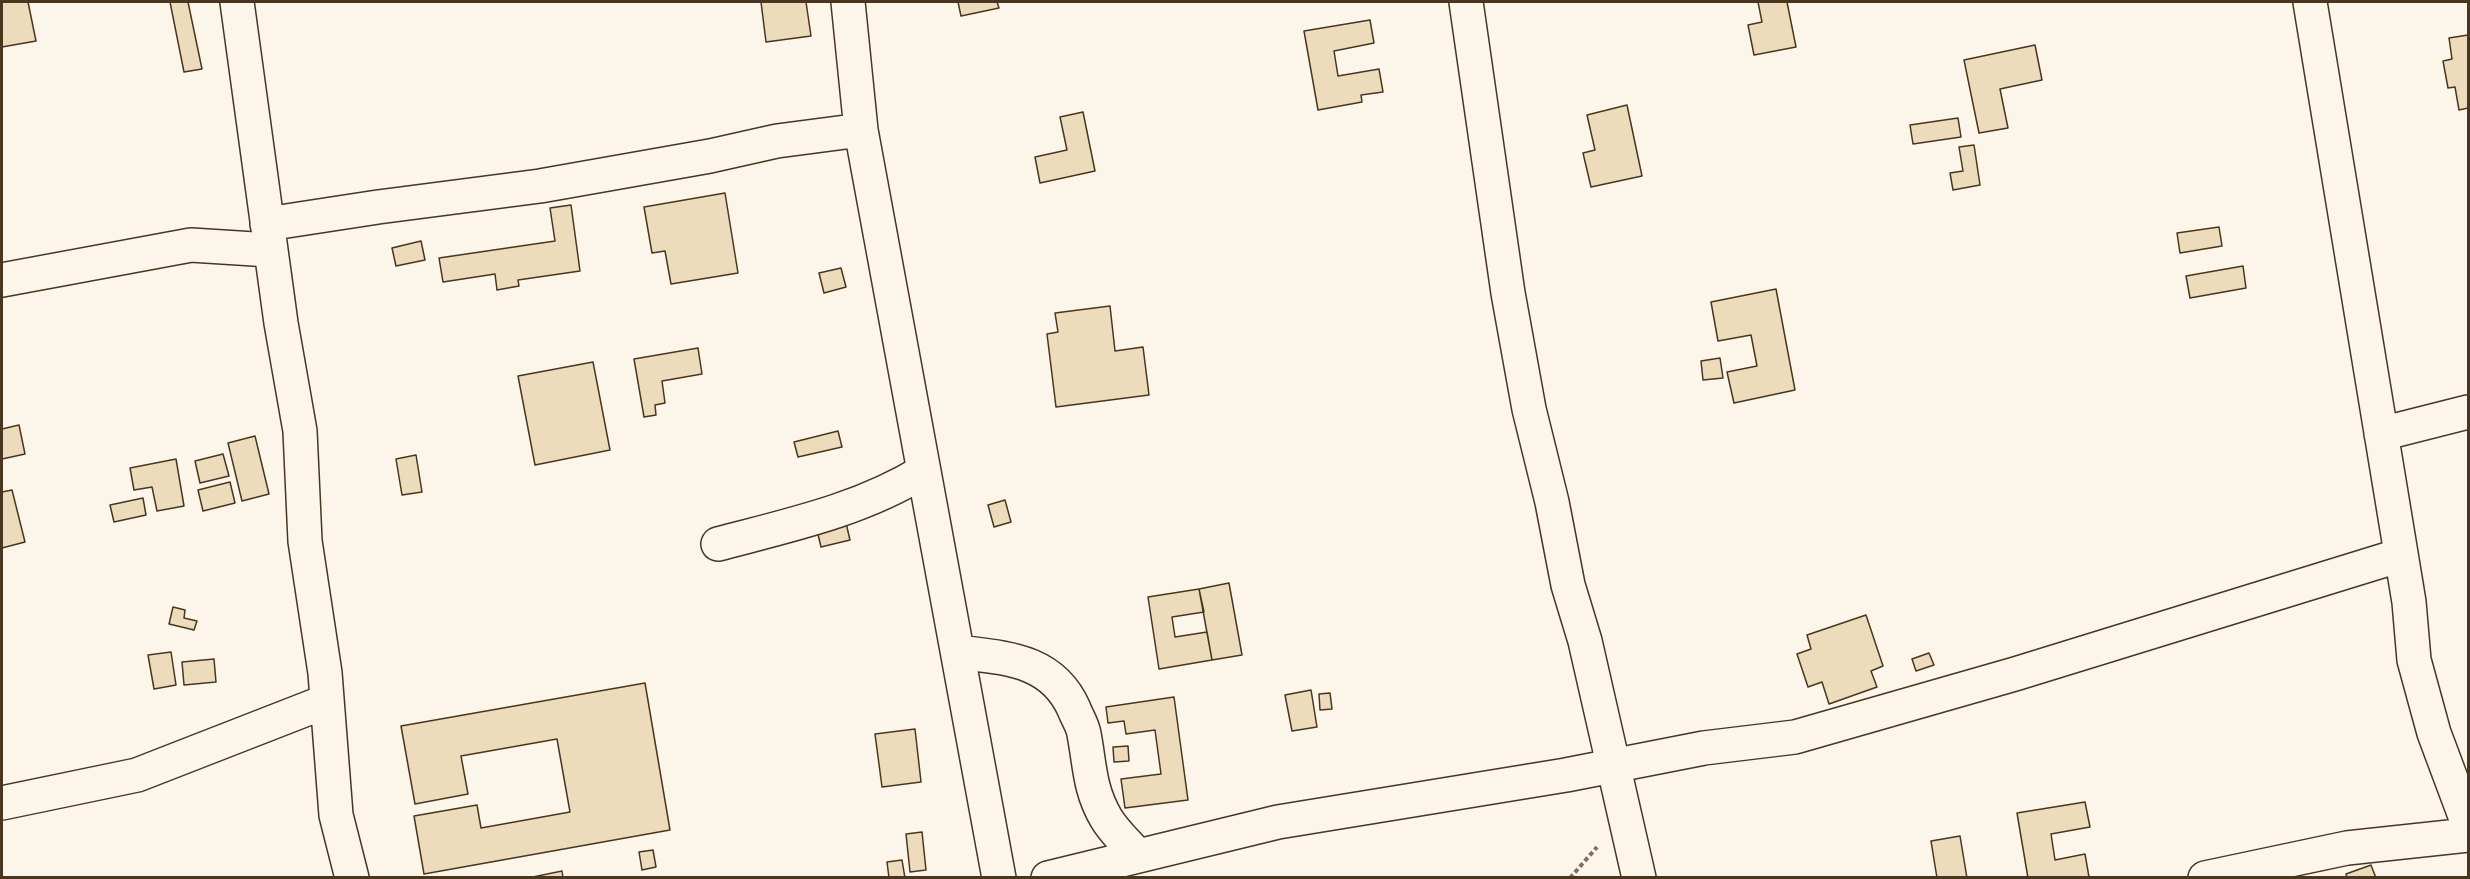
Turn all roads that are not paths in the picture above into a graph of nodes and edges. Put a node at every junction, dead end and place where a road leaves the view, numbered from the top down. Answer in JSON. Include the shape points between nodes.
{"nodes":[{"id":1,"x":237,"y":2,"type":"edge"},
{"id":2,"x":848,"y":2,"type":"edge"},
{"id":3,"x":1466,"y":2,"type":"edge"},
{"id":4,"x":2310,"y":2,"type":"edge"},
{"id":5,"x":861,"y":130,"type":"junction"},
{"id":6,"x":269,"y":237,"type":"junction"},
{"id":7,"x":2,"y":280,"type":"edge"},
{"id":8,"x":2469,"y":412,"type":"edge"},
{"id":9,"x":2381,"y":434,"type":"junction"},
{"id":10,"x":924,"y":471,"type":"junction"},
{"id":11,"x":718,"y":543,"type":"dead end"},
{"id":12,"x":2401,"y":555,"type":"junction"},
{"id":13,"x":958,"y":652,"type":"junction"},
{"id":14,"x":327,"y":701,"type":"junction"},
{"id":15,"x":1613,"y":765,"type":"junction"},
{"id":16,"x":2,"y":803,"type":"edge"},
{"id":17,"x":2469,"y":824,"type":"edge"},
{"id":18,"x":2469,"y":836,"type":"edge"},
{"id":19,"x":1138,"y":856,"type":"junction"},
{"id":20,"x":352,"y":878,"type":"edge"},
{"id":21,"x":999,"y":878,"type":"edge"},
{"id":22,"x":1048,"y":878,"type":"edge"},
{"id":23,"x":1638,"y":878,"type":"edge"},
{"id":24,"x":2205,"y":878,"type":"edge"}],
"edges":[{"from":1,"to":6,"type":"street"},
{"from":2,"to":5,"type":"street"},
{"from":3,"to":15,"type":"street","via":[[1529,409]]},
{"from":4,"to":9,"type":"street"},
{"from":5,"to":6,"type":"street","via":[[777,141],[540,186],[378,207]]},
{"from":5,"to":10,"type":"street"},
{"from":6,"to":7,"type":"street","via":[[191,245]]},
{"from":6,"to":14,"type":"street","via":[[300,431],[305,541]]},
{"from":8,"to":9,"type":"street"},
{"from":9,"to":12,"type":"street"},
{"from":10,"to":11,"type":"street","via":[[862,504]]},
{"from":10,"to":13,"type":"street"},
{"from":12,"to":15,"type":"street","via":[[1795,737]]},
{"from":12,"to":17,"type":"street","via":[[2414,660],[2434,733]]},
{"from":13,"to":19,"type":"street","via":[[1008,658],[1040,669],[1059,684],[1084,732],[1088,770],[1107,819]]},
{"from":13,"to":21,"type":"street"},
{"from":14,"to":16,"type":"street","via":[[137,775]]},
{"from":14,"to":20,"type":"street","via":[[336,815]]},
{"from":15,"to":19,"type":"street","via":[[1278,822]]},
{"from":15,"to":23,"type":"street"},
{"from":18,"to":24,"type":"street","via":[[2348,848]]},
{"from":19,"to":22,"type":"street"}]}
